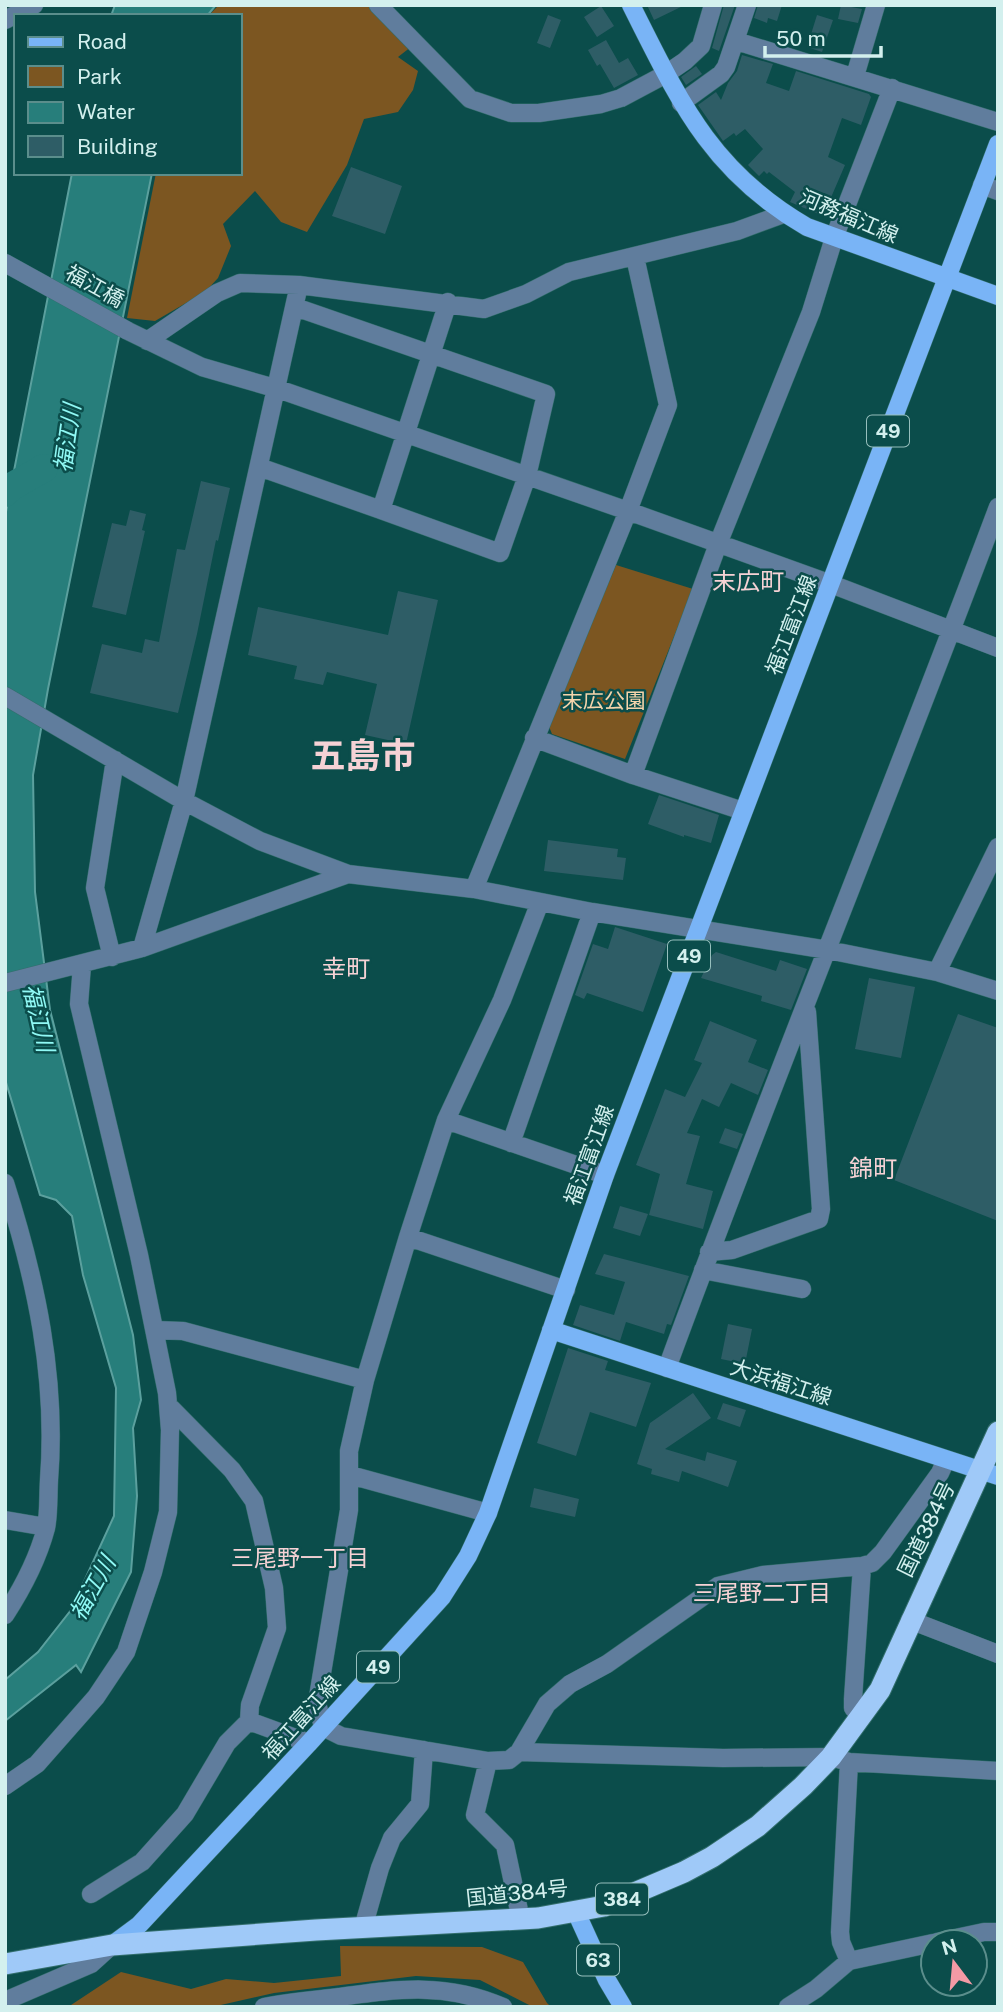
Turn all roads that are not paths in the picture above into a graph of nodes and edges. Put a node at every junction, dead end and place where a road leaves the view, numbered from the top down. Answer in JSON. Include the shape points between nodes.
{"nodes":[{"id":1,"x":34,"y":5,"type":"edge"},
{"id":2,"x":378,"y":5,"type":"edge"},
{"id":3,"x":631,"y":5,"type":"edge"},
{"id":4,"x":713,"y":5,"type":"edge"},
{"id":5,"x":747,"y":5,"type":"edge"},
{"id":6,"x":876,"y":5,"type":"edge"},
{"id":7,"x":17,"y":14,"type":"edge"},
{"id":8,"x":736,"y":41,"type":"junction"},
{"id":9,"x":666,"y":74,"type":"junction"},
{"id":10,"x":855,"y":76,"type":"junction"},
{"id":11,"x":892,"y":88,"type":"junction"},
{"id":12,"x":681,"y":103,"type":"junction"},
{"id":13,"x":998,"y":122,"type":"edge"},
{"id":14,"x":998,"y":144,"type":"edge"},
{"id":15,"x":990,"y":188,"type":"edge"},
{"id":16,"x":783,"y":214,"type":"junction"},
{"id":17,"x":835,"y":238,"type":"junction"},
{"id":18,"x":635,"y":257,"type":"junction"},
{"id":19,"x":5,"y":263,"type":"edge"},
{"id":20,"x":946,"y":278,"type":"junction"},
{"id":21,"x":299,"y":285,"type":"junction"},
{"id":22,"x":998,"y":296,"type":"edge"},
{"id":23,"x":448,"y":302,"type":"junction"},
{"id":24,"x":295,"y":307,"type":"junction"},
{"id":25,"x":147,"y":341,"type":"junction"},
{"id":26,"x":431,"y":352,"type":"junction"},
{"id":27,"x":278,"y":389,"type":"junction"},
{"id":28,"x":406,"y":433,"type":"junction"},
{"id":29,"x":259,"y":467,"type":"junction"},
{"id":30,"x":527,"y":476,"type":"junction"},
{"id":31,"x":998,"y":507,"type":"edge"},
{"id":32,"x":381,"y":509,"type":"junction"},
{"id":33,"x":628,"y":511,"type":"junction"},
{"id":34,"x":719,"y":544,"type":"junction"},
{"id":35,"x":831,"y":584,"type":"junction"},
{"id":36,"x":951,"y":630,"type":"junction"},
{"id":37,"x":998,"y":648,"type":"edge"},
{"id":38,"x":5,"y":696,"type":"edge"},
{"id":39,"x":534,"y":738,"type":"junction"},
{"id":40,"x":115,"y":760,"type":"junction"},
{"id":41,"x":633,"y":775,"type":"junction"},
{"id":42,"x":184,"y":800,"type":"junction"},
{"id":43,"x":743,"y":811,"type":"junction"},
{"id":44,"x":997,"y":848,"type":"edge"},
{"id":45,"x":348,"y":874,"type":"junction"},
{"id":46,"x":474,"y":889,"type":"junction"},
{"id":47,"x":540,"y":902,"type":"junction"},
{"id":48,"x":592,"y":912,"type":"junction"},
{"id":49,"x":699,"y":929,"type":"junction"},
{"id":50,"x":142,"y":948,"type":"junction"},
{"id":51,"x":828,"y":950,"type":"junction"},
{"id":52,"x":112,"y":957,"type":"junction"},
{"id":53,"x":75,"y":967,"type":"junction"},
{"id":54,"x":937,"y":972,"type":"junction"},
{"id":55,"x":5,"y":983,"type":"edge"},
{"id":56,"x":998,"y":991,"type":"edge"},
{"id":57,"x":806,"y":1005,"type":"junction"},
{"id":58,"x":446,"y":1120,"type":"junction"},
{"id":59,"x":511,"y":1143,"type":"junction"},
{"id":60,"x":605,"y":1175,"type":"junction"},
{"id":61,"x":5,"y":1183,"type":"edge"},
{"id":62,"x":408,"y":1237,"type":"junction"},
{"id":63,"x":709,"y":1252,"type":"junction"},
{"id":64,"x":703,"y":1270,"type":"junction"},
{"id":65,"x":802,"y":1289,"type":"dead end"},
{"id":66,"x":566,"y":1290,"type":"junction"},
{"id":67,"x":155,"y":1330,"type":"junction"},
{"id":68,"x":551,"y":1330,"type":"junction"},
{"id":69,"x":667,"y":1368,"type":"junction"},
{"id":70,"x":365,"y":1380,"type":"junction"},
{"id":71,"x":168,"y":1405,"type":"junction"},
{"id":72,"x":998,"y":1432,"type":"edge"},
{"id":73,"x":946,"y":1460,"type":"junction"},
{"id":74,"x":989,"y":1474,"type":"edge"},
{"id":75,"x":350,"y":1475,"type":"junction"},
{"id":76,"x":488,"y":1513,"type":"junction"},
{"id":77,"x":5,"y":1520,"type":"edge"},
{"id":78,"x":46,"y":1527,"type":"junction"},
{"id":79,"x":862,"y":1566,"type":"junction"},
{"id":80,"x":5,"y":1615,"type":"edge"},
{"id":81,"x":910,"y":1620,"type":"junction"},
{"id":82,"x":998,"y":1654,"type":"edge"},
{"id":83,"x":861,"y":1717,"type":"junction"},
{"id":84,"x":249,"y":1721,"type":"junction"},
{"id":85,"x":323,"y":1727,"type":"junction"},
{"id":86,"x":309,"y":1743,"type":"junction"},
{"id":87,"x":424,"y":1751,"type":"junction"},
{"id":88,"x":519,"y":1752,"type":"junction"},
{"id":89,"x":840,"y":1759,"type":"junction"},
{"id":90,"x":488,"y":1761,"type":"junction"},
{"id":91,"x":998,"y":1771,"type":"edge"},
{"id":92,"x":5,"y":1786,"type":"edge"},
{"id":93,"x":91,"y":1894,"type":"dead end"},
{"id":94,"x":576,"y":1912,"type":"junction"},
{"id":95,"x":521,"y":1920,"type":"junction"},
{"id":96,"x":363,"y":1928,"type":"junction"},
{"id":97,"x":112,"y":1945,"type":"junction"},
{"id":98,"x":919,"y":1946,"type":"edge"},
{"id":99,"x":849,"y":1961,"type":"junction"},
{"id":100,"x":5,"y":1964,"type":"edge"},
{"id":101,"x":5,"y":2000,"type":"edge"},
{"id":102,"x":264,"y":2007,"type":"edge"},
{"id":103,"x":503,"y":2007,"type":"edge"},
{"id":104,"x":623,"y":2007,"type":"edge"},
{"id":105,"x":788,"y":2007,"type":"edge"}],
"edges":[{"from":1,"to":7,"type":"street"},
{"from":2,"to":9,"type":"street","via":[[470,99],[511,113],[601,104]]},
{"from":3,"to":9,"type":"main road","name":"河務福江線"},
{"from":4,"to":9,"type":"street","via":[[701,46]]},
{"from":5,"to":8,"type":"street"},
{"from":6,"to":10,"type":"street"},
{"from":8,"to":10,"type":"street"},
{"from":8,"to":12,"type":"street","via":[[721,74]]},
{"from":9,"to":12,"type":"main road","name":"河務福江線"},
{"from":10,"to":11,"type":"street"},
{"from":11,"to":13,"type":"street"},
{"from":11,"to":17,"type":"street"},
{"from":12,"to":16,"type":"main road","name":"河務福江線","via":[[720,157]]},
{"from":14,"to":15,"type":"main road","name":"福江富江線","number":"49"},
{"from":15,"to":20,"type":"main road","name":"福江富江線","number":"49"},
{"from":16,"to":17,"type":"main road","name":"河務福江線"},
{"from":16,"to":18,"type":"street"},
{"from":17,"to":20,"type":"main road","name":"河務福江線"},
{"from":17,"to":34,"type":"street","via":[[811,312]]},
{"from":18,"to":23,"type":"street","via":[[569,272],[484,309]]},
{"from":18,"to":33,"type":"street","via":[[668,405]]},
{"from":19,"to":25,"type":"street","name":"福江橋"},
{"from":20,"to":22,"type":"main road"},
{"from":20,"to":35,"type":"main road","name":"福江富江線","number":"49"},
{"from":21,"to":23,"type":"street"},
{"from":21,"to":24,"type":"street"},
{"from":21,"to":25,"type":"street","via":[[240,283],[216,293]]},
{"from":23,"to":26,"type":"street"},
{"from":24,"to":26,"type":"street"},
{"from":24,"to":27,"type":"street"},
{"from":25,"to":27,"type":"street","name":"福江橋","via":[[202,368]]},
{"from":26,"to":28,"type":"street"},
{"from":26,"to":30,"type":"street","via":[[546,394]]},
{"from":27,"to":28,"type":"street","name":"福江橋"},
{"from":27,"to":29,"type":"street"},
{"from":28,"to":30,"type":"street","name":"福江橋"},
{"from":28,"to":32,"type":"street"},
{"from":29,"to":32,"type":"street"},
{"from":29,"to":42,"type":"street"},
{"from":30,"to":32,"type":"street","via":[[500,553]]},
{"from":30,"to":33,"type":"street","name":"福江橋"},
{"from":31,"to":36,"type":"street"},
{"from":33,"to":34,"type":"street","name":"福江橋"},
{"from":33,"to":39,"type":"street"},
{"from":34,"to":35,"type":"street","name":"福江橋"},
{"from":34,"to":41,"type":"street"},
{"from":35,"to":36,"type":"street","name":"福江橋"},
{"from":35,"to":43,"type":"main road","name":"福江富江線","number":"49"},
{"from":36,"to":37,"type":"street","name":"福江橋"},
{"from":36,"to":51,"type":"street"},
{"from":38,"to":40,"type":"street"},
{"from":39,"to":41,"type":"street"},
{"from":39,"to":46,"type":"street"},
{"from":40,"to":42,"type":"street"},
{"from":40,"to":52,"type":"street","via":[[95,888]]},
{"from":41,"to":43,"type":"street"},
{"from":42,"to":45,"type":"street","via":[[260,841]]},
{"from":42,"to":50,"type":"street"},
{"from":43,"to":49,"type":"main road","name":"福江富江線","number":"49"},
{"from":44,"to":54,"type":"street"},
{"from":45,"to":46,"type":"street"},
{"from":45,"to":50,"type":"street"},
{"from":46,"to":47,"type":"street"},
{"from":47,"to":48,"type":"street"},
{"from":47,"to":58,"type":"street","via":[[502,1000]]},
{"from":48,"to":49,"type":"street"},
{"from":48,"to":59,"type":"street"},
{"from":49,"to":51,"type":"street"},
{"from":49,"to":60,"type":"main road","name":"福江富江線","number":"49"},
{"from":50,"to":52,"type":"street"},
{"from":51,"to":54,"type":"street"},
{"from":51,"to":57,"type":"street"},
{"from":52,"to":53,"type":"street"},
{"from":53,"to":55,"type":"street"},
{"from":53,"to":67,"type":"street","via":[[79,1004]]},
{"from":54,"to":56,"type":"street"},
{"from":57,"to":63,"type":"street"},
{"from":57,"to":63,"type":"street","via":[[819,1219],[732,1250]]},
{"from":58,"to":59,"type":"street"},
{"from":58,"to":62,"type":"street"},
{"from":59,"to":60,"type":"street"},
{"from":60,"to":66,"type":"main road","name":"福江富江線","number":"49"},
{"from":61,"to":78,"type":"street","via":[[27,1250],[49,1370],[52,1417]]},
{"from":62,"to":66,"type":"street"},
{"from":62,"to":70,"type":"street"},
{"from":63,"to":64,"type":"street"},
{"from":64,"to":65,"type":"street"},
{"from":64,"to":69,"type":"street"},
{"from":66,"to":68,"type":"main road","name":"福江富江線","number":"49"},
{"from":67,"to":70,"type":"street","via":[[183,1331]]},
{"from":67,"to":71,"type":"street"},
{"from":68,"to":69,"type":"main road","name":"大浜福江線"},
{"from":68,"to":76,"type":"main road","name":"福江富江線","number":"49"},
{"from":69,"to":73,"type":"main road","name":"大浜福江線"},
{"from":70,"to":75,"type":"street","via":[[349,1451]]},
{"from":71,"to":84,"type":"street","via":[[232,1470],[254,1501],[274,1588],[277,1628],[250,1704]]},
{"from":71,"to":92,"type":"street","via":[[168,1512],[125,1652],[96,1697],[37,1764]]},
{"from":72,"to":74,"type":"highway","name":"国道384号","number":"384"},
{"from":73,"to":74,"type":"main road","name":"大浜福江線"},
{"from":73,"to":79,"type":"street","via":[[883,1552]]},
{"from":74,"to":81,"type":"highway","name":"国道384号","number":"384"},
{"from":75,"to":76,"type":"street"},
{"from":75,"to":85,"type":"street","via":[[349,1510],[317,1703]]},
{"from":76,"to":85,"type":"main road","name":"福江富江線","number":"49","via":[[442,1597]]},
{"from":77,"to":78,"type":"street"},
{"from":78,"to":80,"type":"street"},
{"from":79,"to":83,"type":"street","via":[[853,1699],[853,1708]]},
{"from":79,"to":88,"type":"street","via":[[763,1575],[718,1586],[607,1664],[570,1684],[547,1704]]},
{"from":81,"to":82,"type":"street"},
{"from":81,"to":83,"type":"highway","name":"国道384号","number":"384","via":[[880,1690]]},
{"from":83,"to":89,"type":"highway","name":"国道384号","number":"384"},
{"from":84,"to":86,"type":"street"},
{"from":84,"to":93,"type":"street","via":[[226,1743],[185,1814],[142,1862]]},
{"from":85,"to":86,"type":"main road","name":"福江富江線","number":"49"},
{"from":85,"to":87,"type":"street","via":[[341,1736]]},
{"from":86,"to":97,"type":"main road","name":"福江富江線","number":"49","via":[[139,1925]]},
{"from":87,"to":90,"type":"street"},
{"from":87,"to":96,"type":"street","via":[[420,1804],[392,1838]]},
{"from":88,"to":89,"type":"street"},
{"from":88,"to":90,"type":"street","via":[[509,1760]]},
{"from":89,"to":91,"type":"street"},
{"from":89,"to":94,"type":"highway","name":"国道384号","number":"384","via":[[712,1857],[635,1894]]},
{"from":89,"to":99,"type":"street","via":[[840,1932]]},
{"from":90,"to":95,"type":"street","via":[[475,1815],[505,1845]]},
{"from":94,"to":95,"type":"highway","name":"国道384号","number":"384"},
{"from":94,"to":104,"type":"main road","number":"63"},
{"from":95,"to":96,"type":"highway","name":"国道384号","number":"384"},
{"from":96,"to":97,"type":"highway","name":"国道384号","number":"384"},
{"from":97,"to":100,"type":"highway","name":"国道384号","number":"384"},
{"from":97,"to":101,"type":"street","via":[[91,1964]]},
{"from":98,"to":99,"type":"street"},
{"from":99,"to":105,"type":"street"},
{"from":102,"to":103,"type":"street","via":[[425,1989],[479,1996]]}]}
